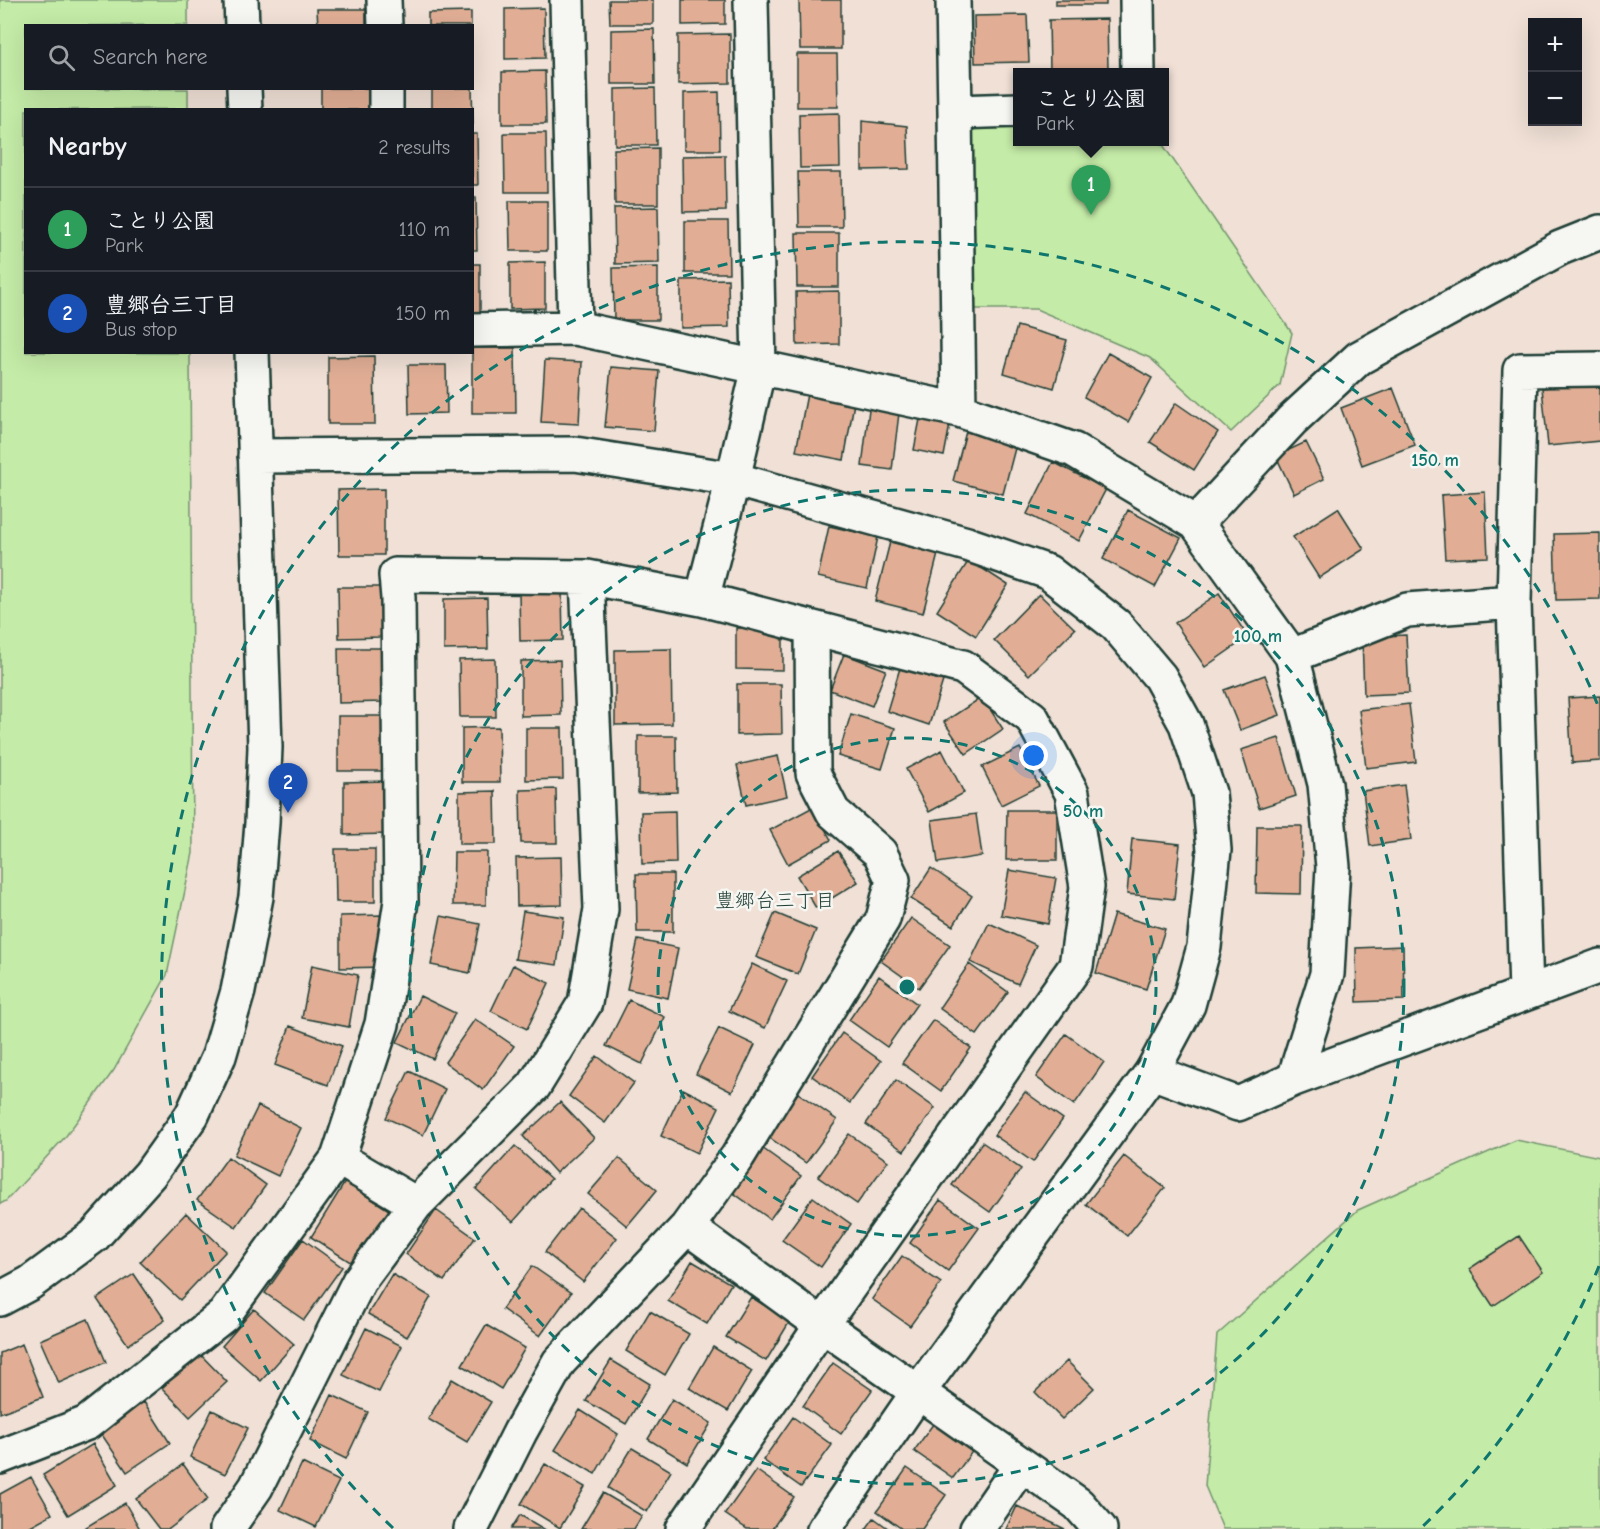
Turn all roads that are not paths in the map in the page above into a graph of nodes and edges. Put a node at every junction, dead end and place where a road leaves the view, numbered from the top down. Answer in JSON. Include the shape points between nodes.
{"nodes":[{"id":1,"x":241,"y":0,"type":"edge"},
{"id":2,"x":384,"y":0,"type":"edge"},
{"id":3,"x":567,"y":0,"type":"edge"},
{"id":4,"x":751,"y":0,"type":"edge"},
{"id":5,"x":953,"y":0,"type":"edge"},
{"id":6,"x":1137,"y":0,"type":"edge"},
{"id":7,"x":242,"y":24,"type":"edge"},
{"id":8,"x":385,"y":24,"type":"edge"},
{"id":9,"x":1138,"y":68,"type":"edge"},
{"id":10,"x":244,"y":90,"type":"edge"},
{"id":11,"x":386,"y":90,"type":"edge"},
{"id":12,"x":245,"y":108,"type":"edge"},
{"id":13,"x":386,"y":108,"type":"edge"},
{"id":14,"x":1013,"y":110,"type":"edge"},
{"id":15,"x":955,"y":112,"type":"junction"},
{"id":16,"x":1600,"y":232,"type":"edge"},
{"id":17,"x":575,"y":328,"type":"junction"},
{"id":18,"x":474,"y":330,"type":"edge"},
{"id":19,"x":252,"y":354,"type":"edge"},
{"id":20,"x":759,"y":367,"type":"junction"},
{"id":21,"x":1600,"y":369,"type":"edge"},
{"id":22,"x":959,"y":410,"type":"junction"},
{"id":23,"x":255,"y":456,"type":"junction"},
{"id":24,"x":733,"y":479,"type":"junction"},
{"id":25,"x":1196,"y":523,"type":"junction"},
{"id":26,"x":587,"y":577,"type":"junction"},
{"id":27,"x":702,"y":600,"type":"junction"},
{"id":28,"x":1514,"y":602,"type":"junction"},
{"id":29,"x":812,"y":628,"type":"junction"},
{"id":30,"x":1292,"y":656,"type":"junction"},
{"id":31,"x":1600,"y":966,"type":"edge"},
{"id":32,"x":1526,"y":993,"type":"junction"},
{"id":33,"x":1152,"y":1072,"type":"junction"},
{"id":34,"x":1294,"y":1079,"type":"junction"},
{"id":35,"x":338,"y":1158,"type":"junction"},
{"id":36,"x":416,"y":1204,"type":"junction"},
{"id":37,"x":687,"y":1227,"type":"junction"},
{"id":38,"x":0,"y":1299,"type":"edge"},
{"id":39,"x":822,"y":1325,"type":"junction"},
{"id":40,"x":919,"y":1391,"type":"junction"},
{"id":41,"x":0,"y":1456,"type":"edge"},
{"id":42,"x":1022,"y":1465,"type":"junction"},
{"id":43,"x":227,"y":1529,"type":"edge"},
{"id":44,"x":471,"y":1529,"type":"edge"},
{"id":45,"x":683,"y":1529,"type":"edge"},
{"id":46,"x":824,"y":1529,"type":"edge"},
{"id":47,"x":977,"y":1529,"type":"edge"},
{"id":48,"x":1100,"y":1529,"type":"edge"}],
"edges":[{"from":1,"to":7,"type":"street"},
{"from":2,"to":8,"type":"street"},
{"from":3,"to":17,"type":"street"},
{"from":4,"to":20,"type":"street"},
{"from":5,"to":15,"type":"street"},
{"from":6,"to":9,"type":"street"},
{"from":10,"to":12,"type":"street"},
{"from":11,"to":13,"type":"street"},
{"from":14,"to":15,"type":"street"},
{"from":15,"to":22,"type":"street"},
{"from":16,"to":25,"type":"street","via":[[1560,248],[1359,358],[1292,420]]},
{"from":17,"to":18,"type":"street"},
{"from":17,"to":20,"type":"street"},
{"from":19,"to":23,"type":"street"},
{"from":20,"to":22,"type":"street"},
{"from":20,"to":24,"type":"street"},
{"from":21,"to":28,"type":"street","via":[[1520,370]]},
{"from":22,"to":25,"type":"street","via":[[1074,450]]},
{"from":23,"to":24,"type":"street","via":[[575,454]]},
{"from":23,"to":38,"type":"street","via":[[265,747],[262,823],[256,897],[238,991],[219,1056],[192,1115],[150,1174],[94,1236],[30,1283]]},
{"from":24,"to":27,"type":"street"},
{"from":24,"to":33,"type":"street","via":[[967,544],[1048,572],[1116,625],[1160,677],[1186,724],[1209,792],[1214,850],[1204,946],[1188,1005]]},
{"from":25,"to":30,"type":"street"},
{"from":26,"to":27,"type":"street"},
{"from":26,"to":35,"type":"street","via":[[396,575],[401,901],[382,1024]]},
{"from":26,"to":36,"type":"street","via":[[601,909],[585,1003],[534,1086]]},
{"from":27,"to":29,"type":"street"},
{"from":28,"to":30,"type":"street","via":[[1407,610]]},
{"from":28,"to":32,"type":"street"},
{"from":29,"to":37,"type":"street","via":[[813,773],[833,812],[880,853],[893,880],[883,919],[738,1156]]},
{"from":29,"to":39,"type":"street","via":[[963,667],[1032,718],[1072,793],[1087,887],[1076,966]]},
{"from":30,"to":34,"type":"street","via":[[1325,784],[1333,867],[1327,974]]},
{"from":31,"to":32,"type":"street"},
{"from":32,"to":34,"type":"street"},
{"from":33,"to":34,"type":"street","via":[[1238,1104]]},
{"from":33,"to":40,"type":"street"},
{"from":35,"to":36,"type":"street"},
{"from":35,"to":41,"type":"street","via":[[224,1315],[87,1423]]},
{"from":36,"to":43,"type":"street","via":[[359,1281],[256,1487]]},
{"from":37,"to":39,"type":"street"},
{"from":37,"to":44,"type":"street","via":[[559,1362]]},
{"from":39,"to":40,"type":"street"},
{"from":39,"to":45,"type":"street"},
{"from":40,"to":42,"type":"street"},
{"from":40,"to":46,"type":"street"},
{"from":42,"to":47,"type":"street"},
{"from":42,"to":48,"type":"street","via":[[1078,1504]]}]}
